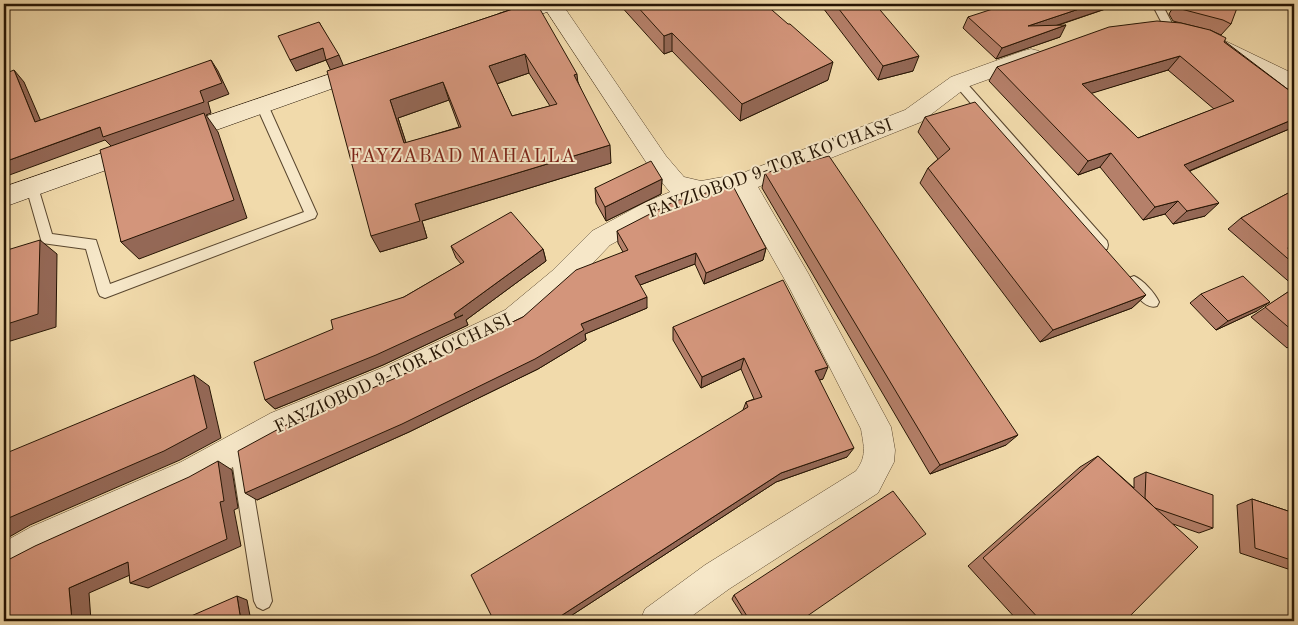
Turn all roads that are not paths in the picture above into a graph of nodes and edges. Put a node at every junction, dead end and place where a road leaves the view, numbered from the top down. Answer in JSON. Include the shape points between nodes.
{"nodes":[{"id":1,"x":1157,"y":4,"type":"edge"},
{"id":2,"x":538,"y":5,"type":"edge"},
{"id":3,"x":483,"y":27,"type":"edge"},
{"id":4,"x":1139,"y":28,"type":"edge"},
{"id":5,"x":1170,"y":29,"type":"junction"},
{"id":6,"x":1051,"y":49,"type":"edge"},
{"id":7,"x":382,"y":63,"type":"edge"},
{"id":8,"x":959,"y":82,"type":"junction"},
{"id":9,"x":1294,"y":83,"type":"edge"},
{"id":10,"x":262,"y":105,"type":"junction"},
{"id":11,"x":743,"y":183,"type":"junction"},
{"id":12,"x":32,"y":187,"type":"junction"},
{"id":13,"x":701,"y":190,"type":"junction"},
{"id":14,"x":4,"y":197,"type":"edge"},
{"id":15,"x":1113,"y":258,"type":"edge"},
{"id":16,"x":1126,"y":273,"type":"edge"},
{"id":17,"x":1152,"y":302,"type":"dead end"},
{"id":18,"x":238,"y":448,"type":"junction"},
{"id":19,"x":4,"y":560,"type":"edge"},
{"id":20,"x":263,"y":601,"type":"dead end"},
{"id":21,"x":657,"y":621,"type":"edge"}],
"edges":[{"from":1,"to":5,"type":"lane"},
{"from":2,"to":3,"type":"street"},
{"from":2,"to":13,"type":"street","via":[[676,185]]},
{"from":4,"to":5,"type":"street"},
{"from":5,"to":9,"type":"street","via":[[1206,38]]},
{"from":6,"to":8,"type":"street","name":"FAYZIOBOD 9-TOR KO'CHASI"},
{"from":7,"to":10,"type":"street"},
{"from":8,"to":11,"type":"street","name":"FAYZIOBOD 9-TOR KO'CHASI","via":[[913,116]]},
{"from":8,"to":15,"type":"lane"},
{"from":10,"to":12,"type":"street"},
{"from":10,"to":12,"type":"lane","via":[[312,214],[105,292],[91,244],[47,239]]},
{"from":11,"to":13,"type":"street","name":"FAYZIOBOD 9-TOR KO'CHASI"},
{"from":11,"to":21,"type":"street","via":[[863,400],[876,428],[879,466],[867,482],[717,577]]},
{"from":12,"to":14,"type":"street"},
{"from":13,"to":18,"type":"street","name":"FAYZIOBOD 9-TOR KO'CHASI","via":[[654,209],[601,238],[561,279],[515,318],[394,376],[282,424]]},
{"from":16,"to":17,"type":"lane"},
{"from":18,"to":19,"type":"street","name":"FAYZIOBOD 9-TOR KO'CHASI"},
{"from":18,"to":20,"type":"lane"}]}
